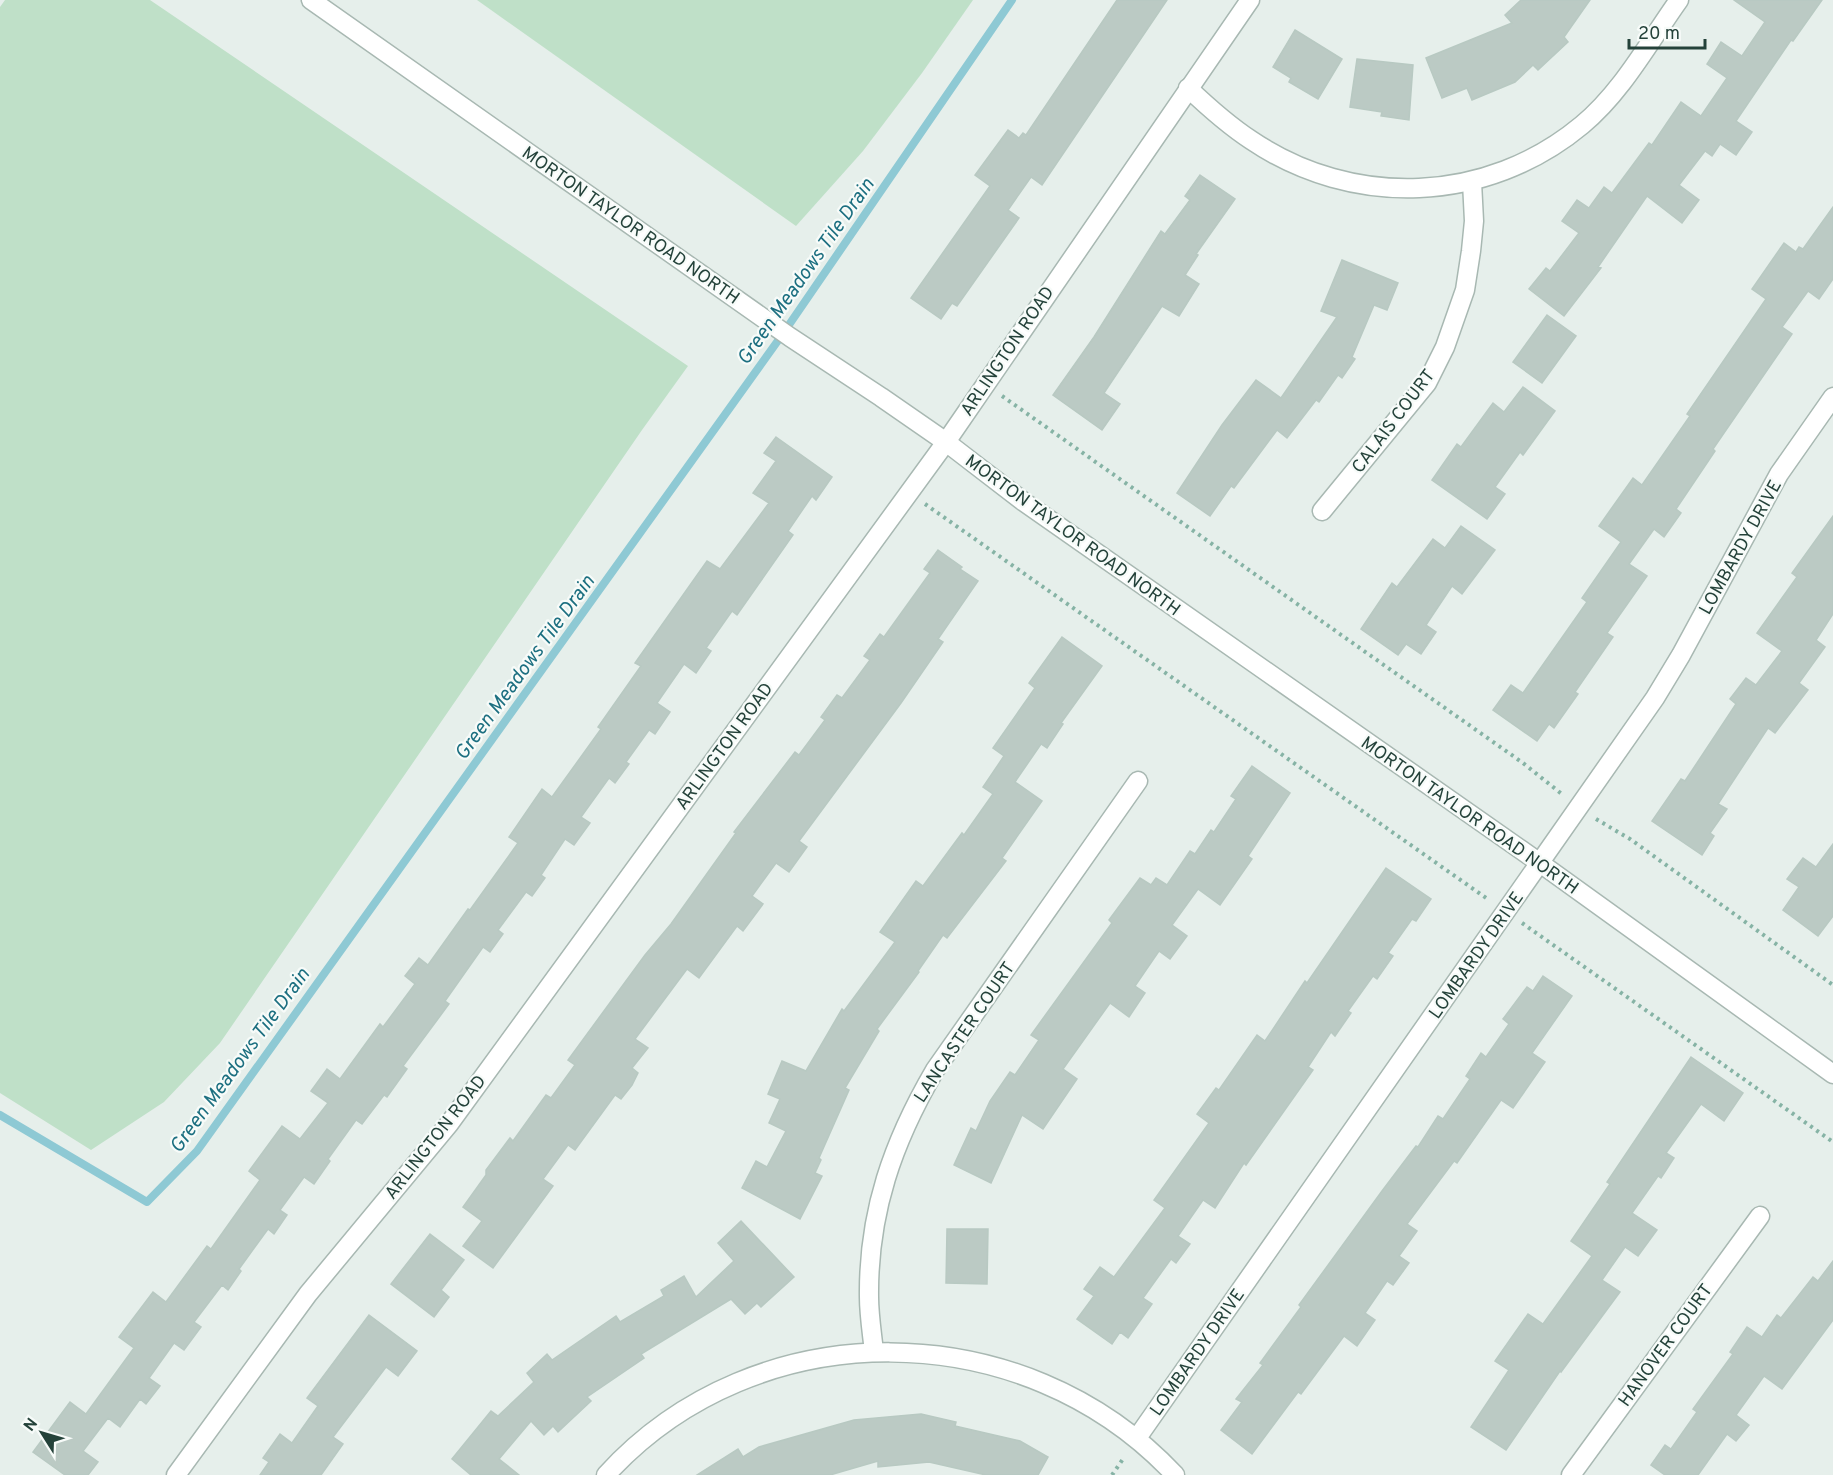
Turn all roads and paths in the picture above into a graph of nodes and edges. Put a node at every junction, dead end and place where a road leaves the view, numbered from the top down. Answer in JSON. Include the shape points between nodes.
{"nodes":[{"id":1,"x":311,"y":0,"type":"edge"},
{"id":2,"x":1250,"y":0,"type":"edge"},
{"id":3,"x":1679,"y":0,"type":"edge"},
{"id":4,"x":1188,"y":88,"type":"junction"},
{"id":5,"x":1472,"y":182,"type":"junction"},
{"id":6,"x":984,"y":384,"type":"junction"},
{"id":7,"x":1833,"y":397,"type":"edge"},
{"id":8,"x":946,"y":442,"type":"junction"},
{"id":9,"x":908,"y":492,"type":"junction"},
{"id":10,"x":1322,"y":511,"type":"dead end"},
{"id":11,"x":1138,"y":781,"type":"dead end"},
{"id":12,"x":1559,"y":793,"type":"dead end"},
{"id":13,"x":1595,"y":818,"type":"dead end"},
{"id":14,"x":1540,"y":863,"type":"junction"},
{"id":15,"x":1485,"y":897,"type":"dead end"},
{"id":16,"x":1522,"y":924,"type":"dead end"},
{"id":17,"x":1833,"y":985,"type":"edge"},
{"id":18,"x":1833,"y":1074,"type":"edge"},
{"id":19,"x":1833,"y":1142,"type":"edge"},
{"id":20,"x":1760,"y":1216,"type":"dead end"},
{"id":21,"x":874,"y":1352,"type":"junction"},
{"id":22,"x":1137,"y":1438,"type":"junction"},
{"id":23,"x":176,"y":1475,"type":"edge"},
{"id":24,"x":606,"y":1475,"type":"edge"},
{"id":25,"x":1175,"y":1475,"type":"edge"},
{"id":26,"x":1571,"y":1475,"type":"edge"}],
"edges":[{"from":1,"to":8,"type":"street","name":"MORTON TAYLOR ROAD NORTH"},
{"from":2,"to":4,"type":"street","name":"ARLINGTON ROAD"},
{"from":3,"to":5,"type":"street","via":[[1613,94],[1582,125],[1549,149],[1509,170]]},
{"from":4,"to":5,"type":"street","via":[[1253,142],[1323,174],[1401,189]]},
{"from":4,"to":6,"type":"street","name":"ARLINGTON ROAD"},
{"from":5,"to":10,"type":"street","name":"CALAIS COURT","via":[[1474,220],[1465,290],[1445,347],[1427,383]]},
{"from":6,"to":8,"type":"street","name":"ARLINGTON ROAD"},
{"from":6,"to":12,"type":"path","via":[[1523,763]]},
{"from":7,"to":14,"type":"street","name":"LOMBARDY DRIVE","via":[[1779,474],[1655,698]]},
{"from":8,"to":9,"type":"street","name":"ARLINGTON ROAD"},
{"from":8,"to":14,"type":"street","name":"MORTON TAYLOR ROAD NORTH","via":[[1024,502]]},
{"from":9,"to":15,"type":"path"},
{"from":9,"to":23,"type":"street","name":"ARLINGTON ROAD","via":[[449,1124],[308,1294]]},
{"from":11,"to":21,"type":"street","name":"LANCASTER COURT","via":[[935,1070],[899,1137],[881,1189],[871,1243],[869,1297]]},
{"from":13,"to":17,"type":"path"},
{"from":14,"to":18,"type":"street","name":"MORTON TAYLOR ROAD NORTH"},
{"from":14,"to":22,"type":"street","name":"LOMBARDY DRIVE"},
{"from":16,"to":19,"type":"path"},
{"from":20,"to":26,"type":"street","name":"HANOVER COURT"},
{"from":21,"to":22,"type":"street","via":[[940,1355],[1010,1371],[1081,1402]]},
{"from":21,"to":24,"type":"street","via":[[790,1364],[720,1390],[664,1423]]},
{"from":22,"to":25,"type":"street"}]}
